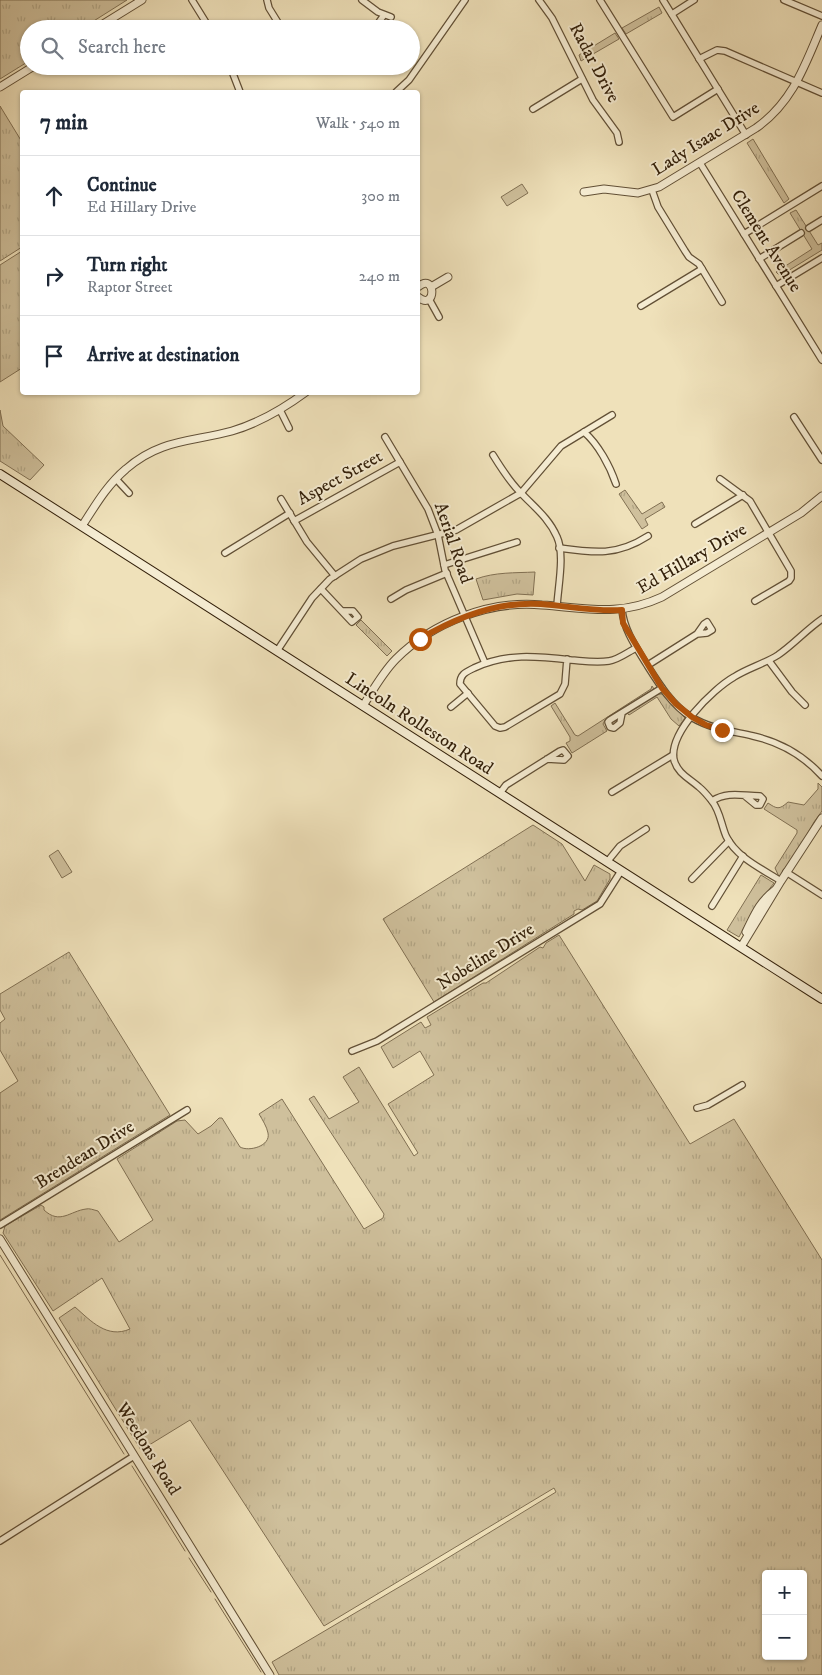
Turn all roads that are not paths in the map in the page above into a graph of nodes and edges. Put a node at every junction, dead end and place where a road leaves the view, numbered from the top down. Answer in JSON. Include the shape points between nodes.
{"nodes":[{"id":1,"x":142,"y":0,"type":"edge"},
{"id":2,"x":192,"y":0,"type":"edge"},
{"id":3,"x":266,"y":0,"type":"edge"},
{"id":4,"x":362,"y":0,"type":"edge"},
{"id":5,"x":465,"y":0,"type":"edge"},
{"id":6,"x":539,"y":0,"type":"edge"},
{"id":7,"x":600,"y":0,"type":"edge"},
{"id":8,"x":663,"y":0,"type":"edge"},
{"id":9,"x":694,"y":0,"type":"edge"},
{"id":10,"x":784,"y":0,"type":"edge"},
{"id":11,"x":672,"y":14,"type":"junction"},
{"id":12,"x":384,"y":15,"type":"junction"},
{"id":13,"x":822,"y":16,"type":"edge"},
{"id":14,"x":391,"y":17,"type":"dead end"},
{"id":15,"x":110,"y":20,"type":"edge"},
{"id":16,"x":204,"y":20,"type":"edge"},
{"id":17,"x":276,"y":20,"type":"edge"},
{"id":18,"x":380,"y":20,"type":"edge"},
{"id":19,"x":822,"y":25,"type":"edge"},
{"id":20,"x":819,"y":40,"type":"edge"},
{"id":21,"x":699,"y":59,"type":"junction"},
{"id":22,"x":420,"y":64,"type":"edge"},
{"id":23,"x":20,"y":75,"type":"edge"},
{"id":24,"x":233,"y":75,"type":"edge"},
{"id":25,"x":412,"y":75,"type":"edge"},
{"id":26,"x":582,"y":79,"type":"junction"},
{"id":27,"x":798,"y":82,"type":"junction"},
{"id":28,"x":0,"y":87,"type":"edge"},
{"id":29,"x":718,"y":89,"type":"junction"},
{"id":30,"x":239,"y":90,"type":"edge"},
{"id":31,"x":398,"y":90,"type":"edge"},
{"id":32,"x":822,"y":94,"type":"edge"},
{"id":33,"x":533,"y":109,"type":"dead end"},
{"id":34,"x":746,"y":135,"type":"junction"},
{"id":35,"x":619,"y":142,"type":"dead end"},
{"id":36,"x":700,"y":163,"type":"junction"},
{"id":37,"x":822,"y":186,"type":"edge"},
{"id":38,"x":652,"y":190,"type":"junction"},
{"id":39,"x":584,"y":192,"type":"dead end"},
{"id":40,"x":822,"y":220,"type":"edge"},
{"id":41,"x":809,"y":228,"type":"dead end"},
{"id":42,"x":801,"y":233,"type":"dead end"},
{"id":43,"x":744,"y":234,"type":"junction"},
{"id":44,"x":822,"y":258,"type":"edge"},
{"id":45,"x":760,"y":259,"type":"junction"},
{"id":46,"x":702,"y":270,"type":"junction"},
{"id":47,"x":448,"y":277,"type":"dead end"},
{"id":48,"x":420,"y":284,"type":"edge"},
{"id":49,"x":776,"y":286,"type":"junction"},
{"id":50,"x":431,"y":288,"type":"junction"},
{"id":51,"x":420,"y":298,"type":"edge"},
{"id":52,"x":429,"y":299,"type":"junction"},
{"id":53,"x":722,"y":302,"type":"dead end"},
{"id":54,"x":641,"y":306,"type":"dead end"},
{"id":55,"x":439,"y":317,"type":"dead end"},
{"id":56,"x":822,"y":360,"type":"edge"},
{"id":57,"x":302,"y":395,"type":"edge"},
{"id":58,"x":280,"y":410,"type":"junction"},
{"id":59,"x":612,"y":415,"type":"dead end"},
{"id":60,"x":794,"y":417,"type":"dead end"},
{"id":61,"x":289,"y":428,"type":"dead end"},
{"id":62,"x":584,"y":432,"type":"junction"},
{"id":63,"x":385,"y":437,"type":"dead end"},
{"id":64,"x":493,"y":455,"type":"dead end"},
{"id":65,"x":822,"y":460,"type":"edge"},
{"id":66,"x":400,"y":462,"type":"junction"},
{"id":67,"x":0,"y":474,"type":"edge"},
{"id":68,"x":720,"y":479,"type":"dead end"},
{"id":69,"x":116,"y":480,"type":"junction"},
{"id":70,"x":616,"y":484,"type":"dead end"},
{"id":71,"x":129,"y":493,"type":"dead end"},
{"id":72,"x":521,"y":493,"type":"junction"},
{"id":73,"x":743,"y":494,"type":"junction"},
{"id":74,"x":822,"y":496,"type":"edge"},
{"id":75,"x":282,"y":499,"type":"dead end"},
{"id":76,"x":290,"y":513,"type":"junction"},
{"id":77,"x":294,"y":521,"type":"junction"},
{"id":78,"x":695,"y":524,"type":"dead end"},
{"id":79,"x":82,"y":526,"type":"junction"},
{"id":80,"x":769,"y":532,"type":"junction"},
{"id":81,"x":438,"y":535,"type":"junction"},
{"id":82,"x":648,"y":536,"type":"dead end"},
{"id":83,"x":517,"y":542,"type":"dead end"},
{"id":84,"x":559,"y":548,"type":"junction"},
{"id":85,"x":225,"y":553,"type":"dead end"},
{"id":86,"x":444,"y":564,"type":"junction"},
{"id":87,"x":447,"y":573,"type":"junction"},
{"id":88,"x":335,"y":576,"type":"junction"},
{"id":89,"x":320,"y":589,"type":"junction"},
{"id":90,"x":391,"y":599,"type":"dead end"},
{"id":91,"x":755,"y":601,"type":"dead end"},
{"id":92,"x":557,"y":606,"type":"junction"},
{"id":93,"x":622,"y":610,"type":"junction"},
{"id":94,"x":343,"y":611,"type":"dead end"},
{"id":95,"x":465,"y":616,"type":"junction"},
{"id":96,"x":822,"y":619,"type":"edge"},
{"id":97,"x":697,"y":634,"type":"dead end"},
{"id":98,"x":636,"y":648,"type":"junction"},
{"id":99,"x":277,"y":651,"type":"junction"},
{"id":100,"x":567,"y":659,"type":"junction"},
{"id":101,"x":769,"y":661,"type":"junction"},
{"id":102,"x":485,"y":663,"type":"junction"},
{"id":103,"x":648,"y":666,"type":"junction"},
{"id":104,"x":662,"y":688,"type":"junction"},
{"id":105,"x":468,"y":693,"type":"junction"},
{"id":106,"x":805,"y":705,"type":"dead end"},
{"id":107,"x":364,"y":706,"type":"junction"},
{"id":108,"x":451,"y":707,"type":"dead end"},
{"id":109,"x":622,"y":713,"type":"dead end"},
{"id":110,"x":692,"y":717,"type":"junction"},
{"id":111,"x":674,"y":755,"type":"junction"},
{"id":112,"x":547,"y":759,"type":"dead end"},
{"id":113,"x":822,"y":776,"type":"edge"},
{"id":114,"x":612,"y":792,"type":"dead end"},
{"id":115,"x":500,"y":793,"type":"junction"},
{"id":116,"x":745,"y":796,"type":"dead end"},
{"id":117,"x":712,"y":801,"type":"junction"},
{"id":118,"x":822,"y":818,"type":"edge"},
{"id":119,"x":646,"y":828,"type":"dead end"},
{"id":120,"x":729,"y":841,"type":"junction"},
{"id":121,"x":743,"y":856,"type":"junction"},
{"id":122,"x":607,"y":862,"type":"junction"},
{"id":123,"x":621,"y":871,"type":"junction"},
{"id":124,"x":786,"y":872,"type":"junction"},
{"id":125,"x":692,"y":879,"type":"dead end"},
{"id":126,"x":781,"y":880,"type":"junction"},
{"id":127,"x":822,"y":895,"type":"edge"},
{"id":128,"x":712,"y":906,"type":"dead end"},
{"id":129,"x":739,"y":946,"type":"junction"},
{"id":130,"x":822,"y":999,"type":"edge"},
{"id":131,"x":352,"y":1051,"type":"dead end"},
{"id":132,"x":742,"y":1085,"type":"dead end"},
{"id":133,"x":696,"y":1108,"type":"dead end"},
{"id":134,"x":187,"y":1110,"type":"dead end"},
{"id":135,"x":0,"y":1225,"type":"edge"},
{"id":136,"x":0,"y":1239,"type":"edge"},
{"id":137,"x":134,"y":1456,"type":"junction"},
{"id":138,"x":0,"y":1541,"type":"edge"},
{"id":139,"x":270,"y":1675,"type":"edge"}],
"edges":[{"from":1,"to":15,"type":"street"},
{"from":2,"to":16,"type":"street"},
{"from":3,"to":17,"type":"street"},
{"from":4,"to":12,"type":"street"},
{"from":5,"to":22,"type":"street"},
{"from":6,"to":26,"type":"street","name":"Radar Drive","via":[[552,18]]},
{"from":7,"to":29,"type":"street","via":[[673,117]]},
{"from":8,"to":11,"type":"street"},
{"from":9,"to":11,"type":"street"},
{"from":10,"to":13,"type":"street"},
{"from":11,"to":21,"type":"street"},
{"from":12,"to":14,"type":"street"},
{"from":12,"to":18,"type":"street"},
{"from":19,"to":20,"type":"street","name":"Lady Isaac Drive"},
{"from":20,"to":27,"type":"street","name":"Lady Isaac Drive"},
{"from":21,"to":27,"type":"street","via":[[717,50],[725,51]]},
{"from":21,"to":29,"type":"street"},
{"from":23,"to":28,"type":"street"},
{"from":24,"to":30,"type":"street"},
{"from":25,"to":31,"type":"street"},
{"from":26,"to":33,"type":"street"},
{"from":26,"to":35,"type":"street","name":"Radar Drive","via":[[617,133]]},
{"from":27,"to":32,"type":"street"},
{"from":27,"to":34,"type":"street","name":"Lady Isaac Drive","via":[[778,109]]},
{"from":29,"to":34,"type":"street"},
{"from":34,"to":36,"type":"street","name":"Lady Isaac Drive"},
{"from":36,"to":38,"type":"street","name":"Lady Isaac Drive"},
{"from":36,"to":43,"type":"street","name":"Clement Avenue"},
{"from":37,"to":43,"type":"street"},
{"from":38,"to":39,"type":"street","name":"Lady Isaac Drive","via":[[638,193],[604,189]]},
{"from":38,"to":46,"type":"street","via":[[658,207],[689,258]]},
{"from":40,"to":41,"type":"street"},
{"from":42,"to":45,"type":"street"},
{"from":43,"to":45,"type":"street","name":"Clement Avenue"},
{"from":44,"to":49,"type":"street"},
{"from":45,"to":49,"type":"street","name":"Clement Avenue"},
{"from":46,"to":53,"type":"street"},
{"from":46,"to":54,"type":"street"},
{"from":47,"to":50,"type":"street"},
{"from":48,"to":50,"type":"street","via":[[428,284]]},
{"from":49,"to":56,"type":"street","name":"Clement Avenue"},
{"from":50,"to":52,"type":"street"},
{"from":51,"to":52,"type":"street"},
{"from":52,"to":55,"type":"street"},
{"from":57,"to":58,"type":"street"},
{"from":58,"to":61,"type":"street"},
{"from":58,"to":69,"type":"street","via":[[232,431],[169,444],[140,458]]},
{"from":59,"to":62,"type":"street"},
{"from":60,"to":65,"type":"street"},
{"from":62,"to":70,"type":"street","via":[[592,439]]},
{"from":62,"to":72,"type":"street","via":[[561,446]]},
{"from":63,"to":66,"type":"street","name":"Aerial Road"},
{"from":64,"to":72,"type":"street"},
{"from":66,"to":77,"type":"street","name":"Aspect Street"},
{"from":66,"to":81,"type":"street","name":"Aerial Road","via":[[428,509]]},
{"from":67,"to":79,"type":"main road","name":"Lincoln Rolleston Road"},
{"from":68,"to":73,"type":"street"},
{"from":69,"to":71,"type":"street"},
{"from":69,"to":79,"type":"street"},
{"from":72,"to":81,"type":"street","via":[[456,530]]},
{"from":72,"to":84,"type":"street","via":[[544,514],[558,538]]},
{"from":73,"to":78,"type":"street"},
{"from":73,"to":80,"type":"street"},
{"from":74,"to":80,"type":"street","name":"Ed Hillary Drive","via":[[812,506]]},
{"from":75,"to":76,"type":"street"},
{"from":76,"to":77,"type":"street"},
{"from":76,"to":85,"type":"street"},
{"from":77,"to":88,"type":"street"},
{"from":79,"to":99,"type":"main road","name":"Lincoln Rolleston Road"},
{"from":80,"to":91,"type":"street","via":[[792,574],[789,581]]},
{"from":80,"to":93,"type":"street","name":"Ed Hillary Drive","via":[[662,597]]},
{"from":81,"to":86,"type":"street","name":"Aerial Road"},
{"from":81,"to":88,"type":"street","via":[[393,546],[361,559]]},
{"from":82,"to":84,"type":"street","via":[[619,550],[592,552]]},
{"from":83,"to":86,"type":"street"},
{"from":84,"to":92,"type":"street"},
{"from":86,"to":87,"type":"street","name":"Aerial Road"},
{"from":87,"to":90,"type":"street"},
{"from":87,"to":95,"type":"street","name":"Aerial Road"},
{"from":88,"to":89,"type":"street"},
{"from":89,"to":94,"type":"street"},
{"from":89,"to":99,"type":"street"},
{"from":92,"to":93,"type":"street","name":"Ed Hillary Drive"},
{"from":92,"to":95,"type":"street","name":"Ed Hillary Drive","via":[[506,605]]},
{"from":93,"to":98,"type":"street","via":[[623,623]]},
{"from":95,"to":102,"type":"street","name":"Aerial Road"},
{"from":95,"to":107,"type":"street","name":"Ed Hillary Drive","via":[[420,639],[395,659]]},
{"from":96,"to":101,"type":"street"},
{"from":97,"to":103,"type":"street"},
{"from":98,"to":100,"type":"street","via":[[613,661]]},
{"from":98,"to":103,"type":"street"},
{"from":99,"to":107,"type":"main road","name":"Lincoln Rolleston Road"},
{"from":100,"to":102,"type":"street","via":[[523,656]]},
{"from":100,"to":105,"type":"street","via":[[565,684],[560,694],[505,728],[495,726]]},
{"from":101,"to":106,"type":"street"},
{"from":101,"to":110,"type":"street","via":[[727,681],[705,700]]},
{"from":102,"to":105,"type":"street","via":[[460,678],[460,684]]},
{"from":103,"to":104,"type":"street"},
{"from":104,"to":109,"type":"street"},
{"from":104,"to":110,"type":"street"},
{"from":105,"to":108,"type":"street"},
{"from":107,"to":115,"type":"main road","name":"Lincoln Rolleston Road"},
{"from":110,"to":111,"type":"street","via":[[678,737]]},
{"from":110,"to":113,"type":"street","via":[[714,728],[778,744],[803,759]]},
{"from":111,"to":114,"type":"street"},
{"from":111,"to":117,"type":"street","via":[[682,774]]},
{"from":112,"to":115,"type":"street","via":[[506,785]]},
{"from":115,"to":122,"type":"main road","name":"Lincoln Rolleston Road"},
{"from":116,"to":117,"type":"street","via":[[728,794]]},
{"from":117,"to":120,"type":"street"},
{"from":118,"to":124,"type":"street"},
{"from":119,"to":122,"type":"street","via":[[620,846]]},
{"from":120,"to":121,"type":"street"},
{"from":120,"to":125,"type":"street"},
{"from":121,"to":126,"type":"street"},
{"from":121,"to":128,"type":"street"},
{"from":122,"to":123,"type":"main road","name":"Lincoln Rolleston Road"},
{"from":123,"to":129,"type":"main road","name":"Lincoln Rolleston Road"},
{"from":123,"to":131,"type":"street","name":"Nobeline Drive","via":[[600,904],[378,1041]]},
{"from":124,"to":126,"type":"street"},
{"from":124,"to":127,"type":"street"},
{"from":126,"to":129,"type":"street","via":[[757,908]]},
{"from":129,"to":130,"type":"main road","name":"Lincoln Rolleston Road"},
{"from":132,"to":133,"type":"street","via":[[708,1105]]},
{"from":134,"to":135,"type":"street","name":"Brendean Drive"},
{"from":136,"to":137,"type":"street","name":"Weedons Road"},
{"from":137,"to":138,"type":"street"},
{"from":137,"to":139,"type":"street","name":"Weedons Road"}]}
